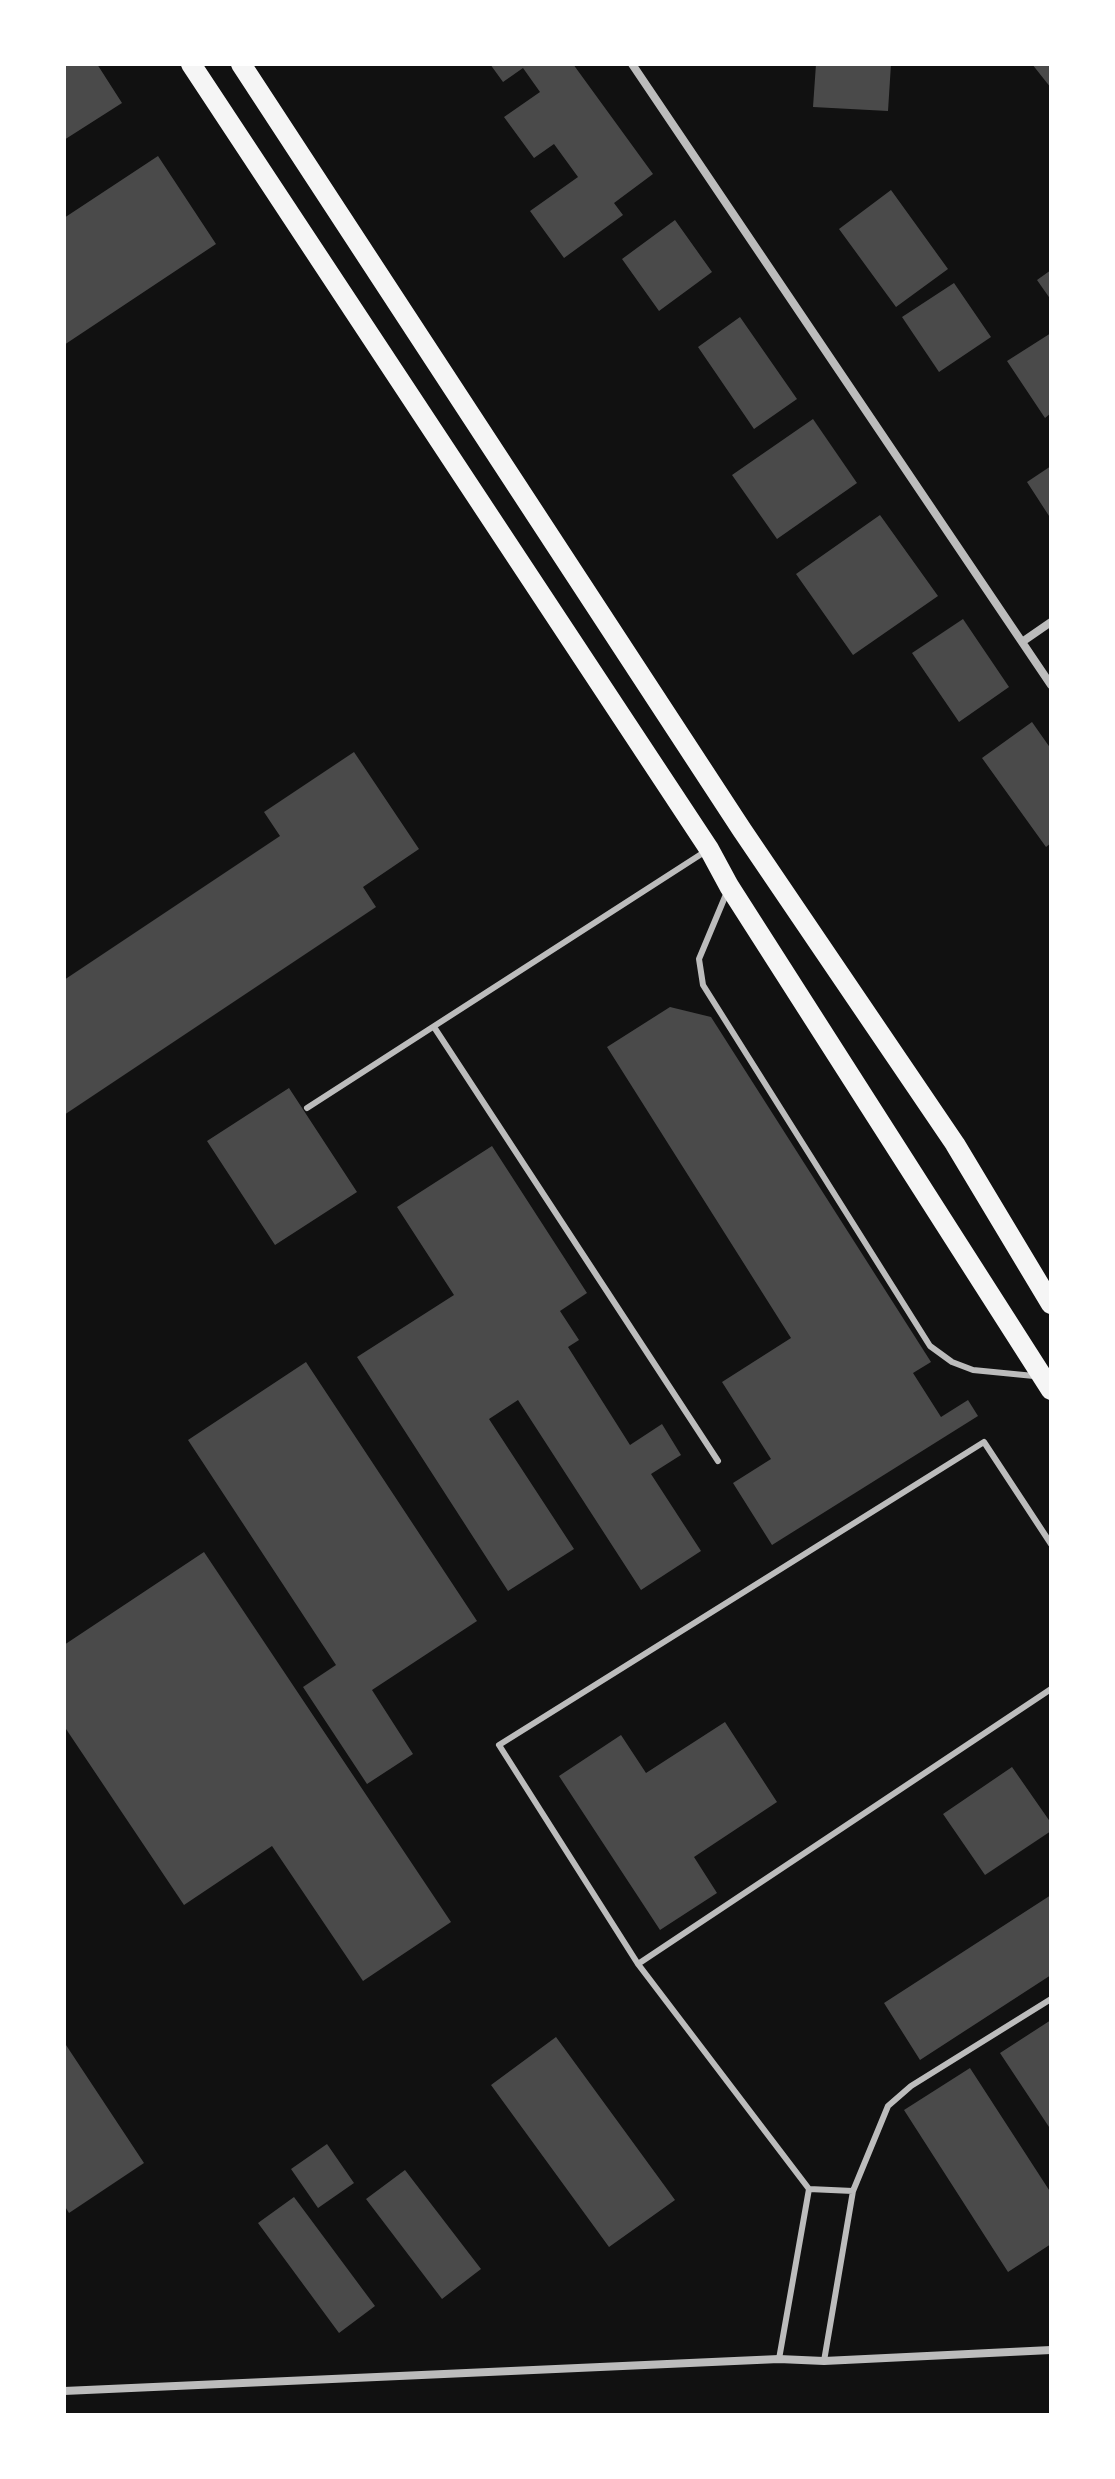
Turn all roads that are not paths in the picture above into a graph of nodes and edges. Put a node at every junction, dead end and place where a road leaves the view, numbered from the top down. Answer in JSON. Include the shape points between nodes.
{"nodes":[{"id":1,"x":191,"y":64,"type":"edge"},
{"id":2,"x":241,"y":64,"type":"edge"},
{"id":3,"x":632,"y":64,"type":"edge"},
{"id":4,"x":1051,"y":622,"type":"edge"},
{"id":5,"x":1022,"y":642,"type":"junction"},
{"id":6,"x":1051,"y":685,"type":"edge"},
{"id":7,"x":709,"y":849,"type":"junction"},
{"id":8,"x":729,"y":886,"type":"junction"},
{"id":9,"x":434,"y":1027,"type":"junction"},
{"id":10,"x":307,"y":1108,"type":"dead end"},
{"id":11,"x":1051,"y":1304,"type":"edge"},
{"id":12,"x":1046,"y":1383,"type":"edge"},
{"id":13,"x":718,"y":1461,"type":"dead end"},
{"id":14,"x":1051,"y":1544,"type":"edge"},
{"id":15,"x":1051,"y":1689,"type":"edge"},
{"id":16,"x":638,"y":1964,"type":"junction"},
{"id":17,"x":1051,"y":1999,"type":"edge"},
{"id":18,"x":809,"y":2189,"type":"junction"},
{"id":19,"x":853,"y":2191,"type":"junction"},
{"id":20,"x":1051,"y":2350,"type":"edge"},
{"id":21,"x":779,"y":2359,"type":"junction"},
{"id":22,"x":824,"y":2361,"type":"junction"},
{"id":23,"x":64,"y":2391,"type":"edge"}],
"edges":[{"from":1,"to":7,"type":"main road"},
{"from":2,"to":11,"type":"main road","via":[[742,830],[955,1144]]},
{"from":3,"to":5,"type":"street"},
{"from":4,"to":5,"type":"street"},
{"from":5,"to":6,"type":"street"},
{"from":7,"to":8,"type":"main road"},
{"from":7,"to":9,"type":"lane"},
{"from":8,"to":12,"type":"main road"},
{"from":8,"to":12,"type":"lane","via":[[699,959],[703,985],[930,1346],[973,1370]]},
{"from":9,"to":10,"type":"lane"},
{"from":9,"to":13,"type":"lane"},
{"from":14,"to":16,"type":"lane","via":[[984,1442],[499,1745]]},
{"from":15,"to":16,"type":"lane"},
{"from":16,"to":18,"type":"lane"},
{"from":17,"to":19,"type":"lane","via":[[911,2086],[888,2106]]},
{"from":18,"to":19,"type":"lane"},
{"from":18,"to":21,"type":"lane"},
{"from":19,"to":22,"type":"lane"},
{"from":20,"to":22,"type":"street"},
{"from":21,"to":22,"type":"street"},
{"from":21,"to":23,"type":"street"}]}
